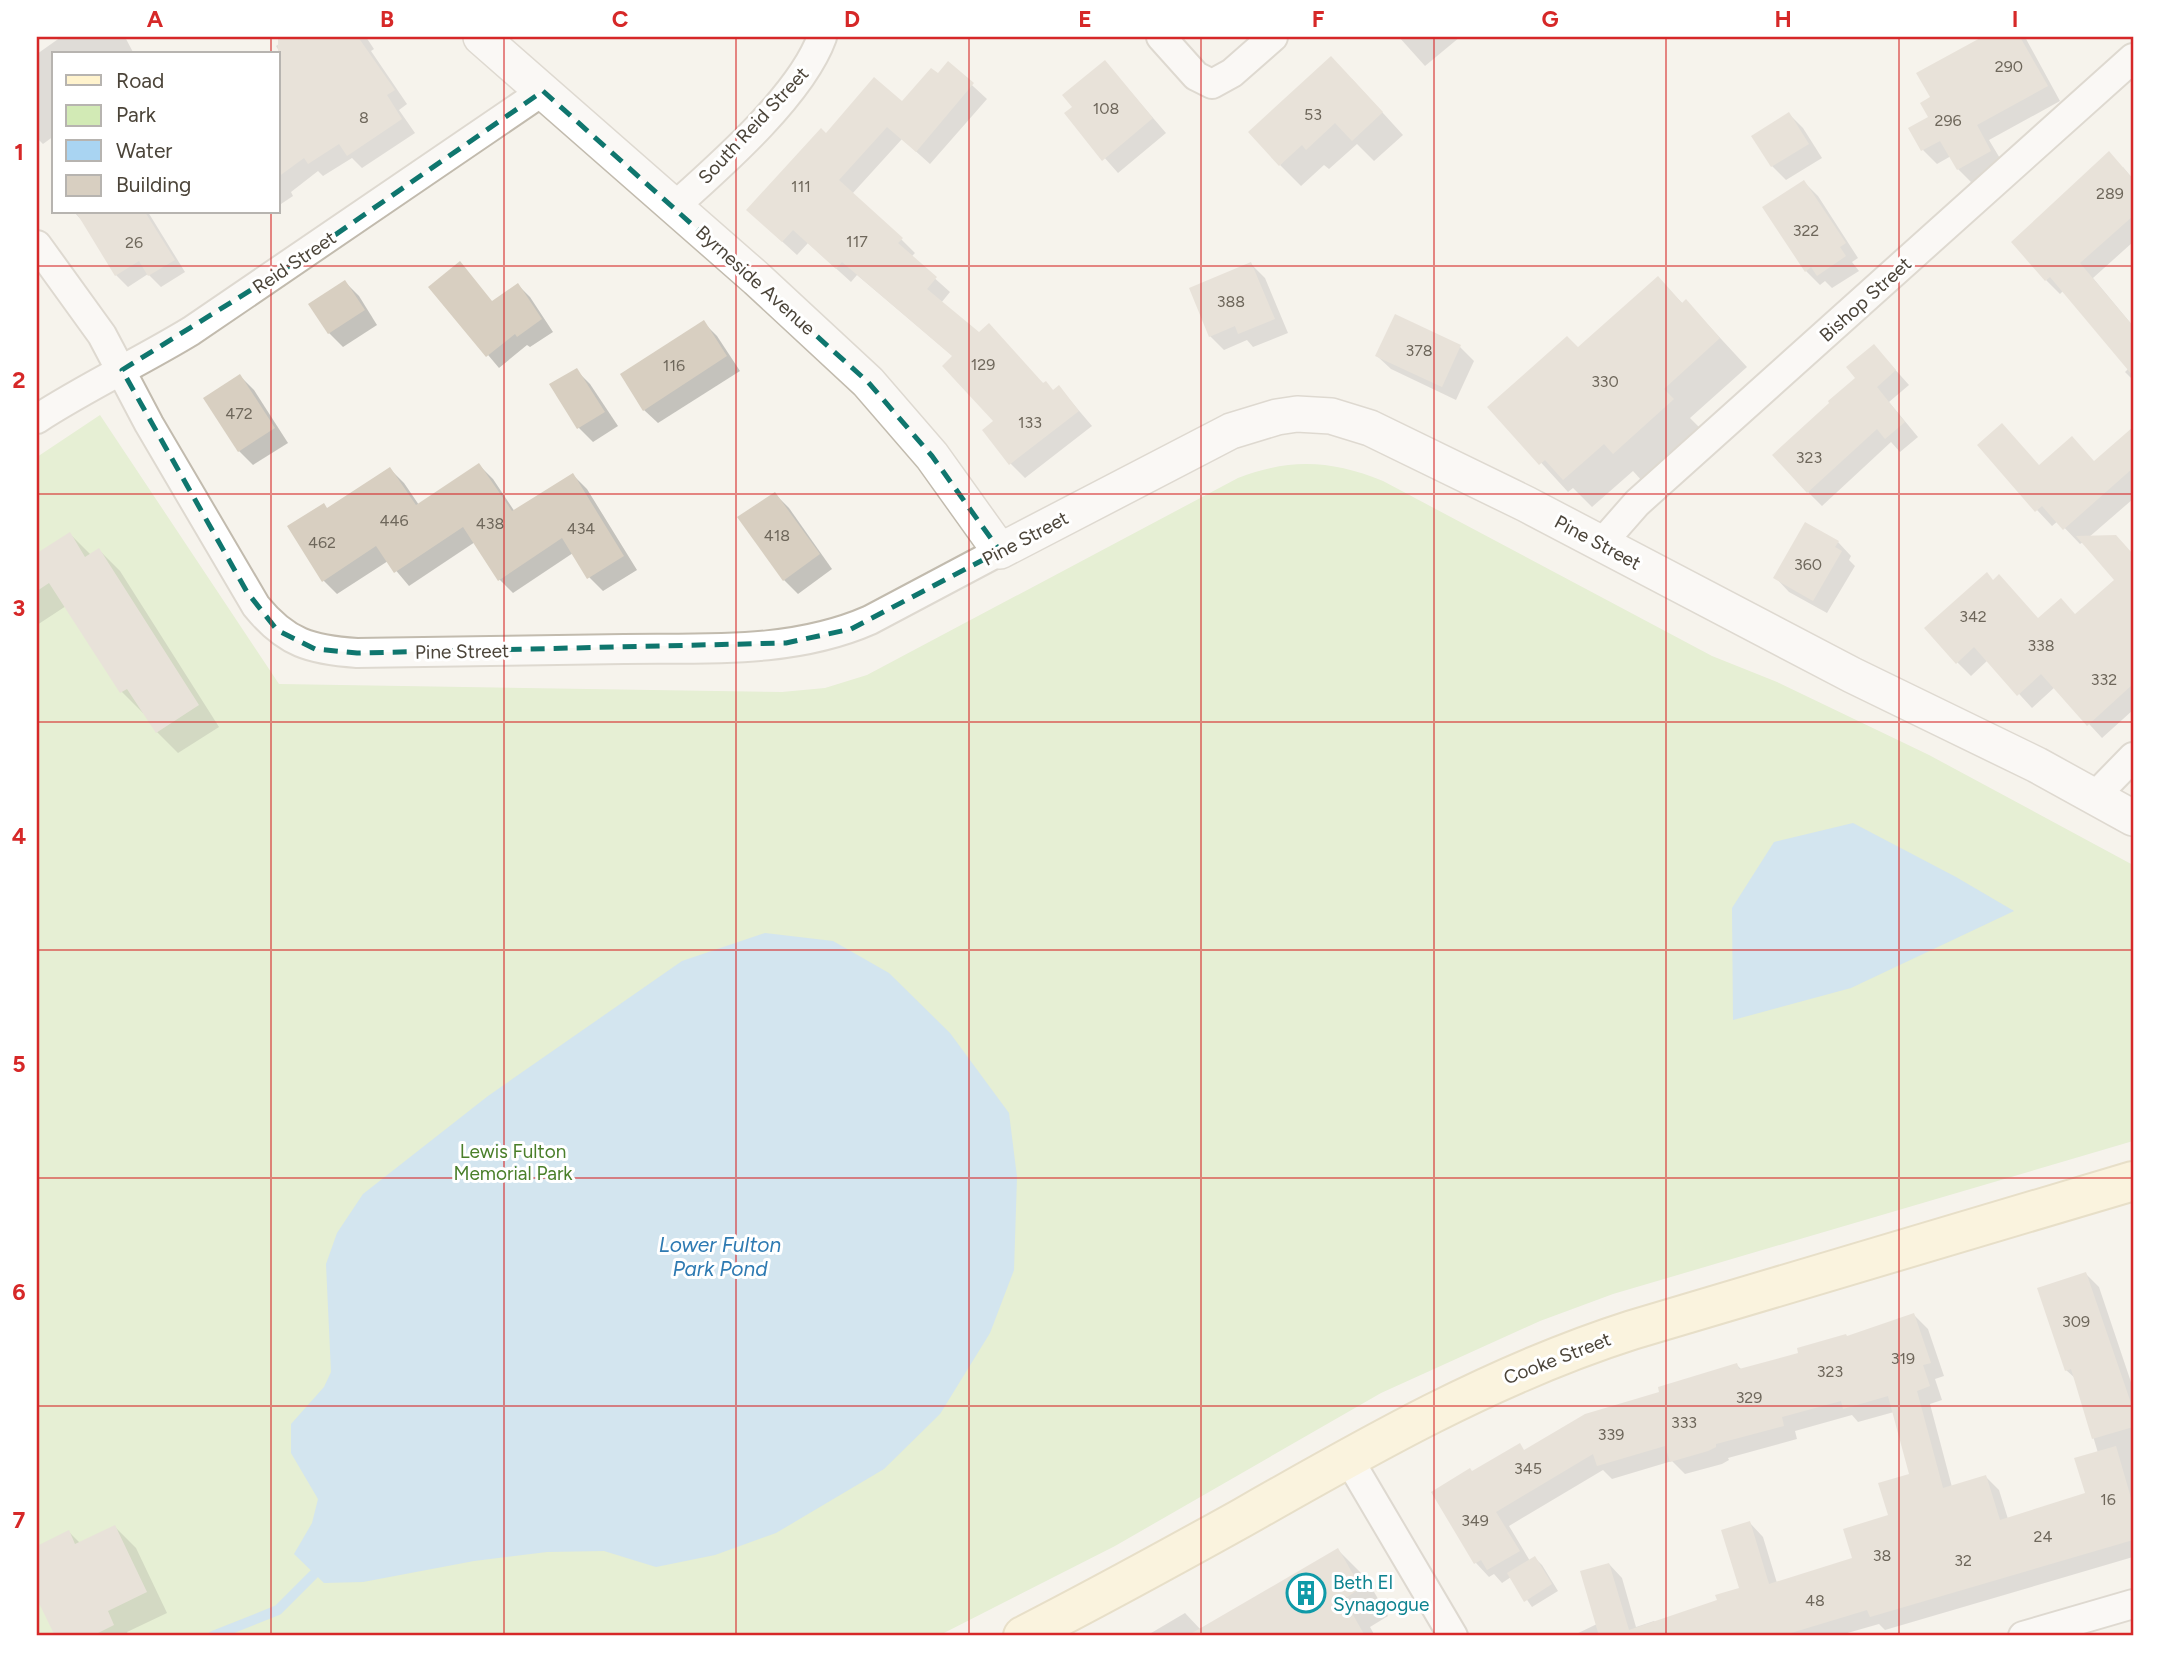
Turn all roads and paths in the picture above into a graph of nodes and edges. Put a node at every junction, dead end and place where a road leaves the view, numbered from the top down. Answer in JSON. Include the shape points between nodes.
{"nodes":[{"id":1,"x":481,"y":37,"type":"edge"},
{"id":2,"x":822,"y":37,"type":"edge"},
{"id":3,"x":1161,"y":37,"type":"edge"},
{"id":4,"x":1273,"y":37,"type":"edge"},
{"id":5,"x":2133,"y":58,"type":"edge"},
{"id":6,"x":543,"y":91,"type":"junction"},
{"id":7,"x":674,"y":206,"type":"junction"},
{"id":8,"x":37,"y":245,"type":"edge"},
{"id":9,"x":122,"y":370,"type":"junction"},
{"id":10,"x":37,"y":419,"type":"edge"},
{"id":11,"x":1601,"y":544,"type":"junction"},
{"id":12,"x":1000,"y":551,"type":"junction"},
{"id":13,"x":2133,"y":757,"type":"edge"},
{"id":14,"x":2095,"y":796,"type":"junction"},
{"id":15,"x":2133,"y":818,"type":"edge"},
{"id":16,"x":2133,"y":1181,"type":"edge"},
{"id":17,"x":1348,"y":1458,"type":"junction"},
{"id":18,"x":2133,"y":1604,"type":"edge"},
{"id":19,"x":1024,"y":1636,"type":"edge"},
{"id":20,"x":1453,"y":1636,"type":"edge"},
{"id":21,"x":2023,"y":1636,"type":"edge"}],
"edges":[{"from":1,"to":6,"type":"street","name":"Byrneside Avenue"},
{"from":2,"to":7,"type":"street","name":"South Reid Street","via":[[810,64],[779,103]]},
{"from":3,"to":4,"type":"street","via":[[1196,76],[1212,84],[1233,73]]},
{"from":5,"to":11,"type":"street","name":"Bishop Street","via":[[1637,503]]},
{"from":6,"to":7,"type":"street","name":"Byrneside Avenue"},
{"from":6,"to":9,"type":"street","name":"Reid Street","via":[[282,271]]},
{"from":7,"to":12,"type":"street","name":"Byrneside Avenue","via":[[868,382],[932,456]]},
{"from":8,"to":9,"type":"street","name":"Pine Street"},
{"from":9,"to":10,"type":"street","name":"Reid Street"},
{"from":9,"to":12,"type":"street","name":"Pine Street","via":[[256,606],[277,630],[315,649],[357,653],[693,648],[808,640],[870,620]]},
{"from":11,"to":12,"type":"street","name":"Pine Street","via":[[1370,428],[1331,416],[1297,414],[1255,423],[1205,443]]},
{"from":11,"to":14,"type":"street","name":"Pine Street"},
{"from":13,"to":14,"type":"street"},
{"from":14,"to":15,"type":"street","name":"Pine Street"},
{"from":16,"to":17,"type":"main road","name":"Cooke Street","via":[[1591,1343],[1463,1397]]},
{"from":17,"to":19,"type":"main road","name":"Cooke Street"},
{"from":17,"to":20,"type":"street"},
{"from":18,"to":21,"type":"street"}]}
